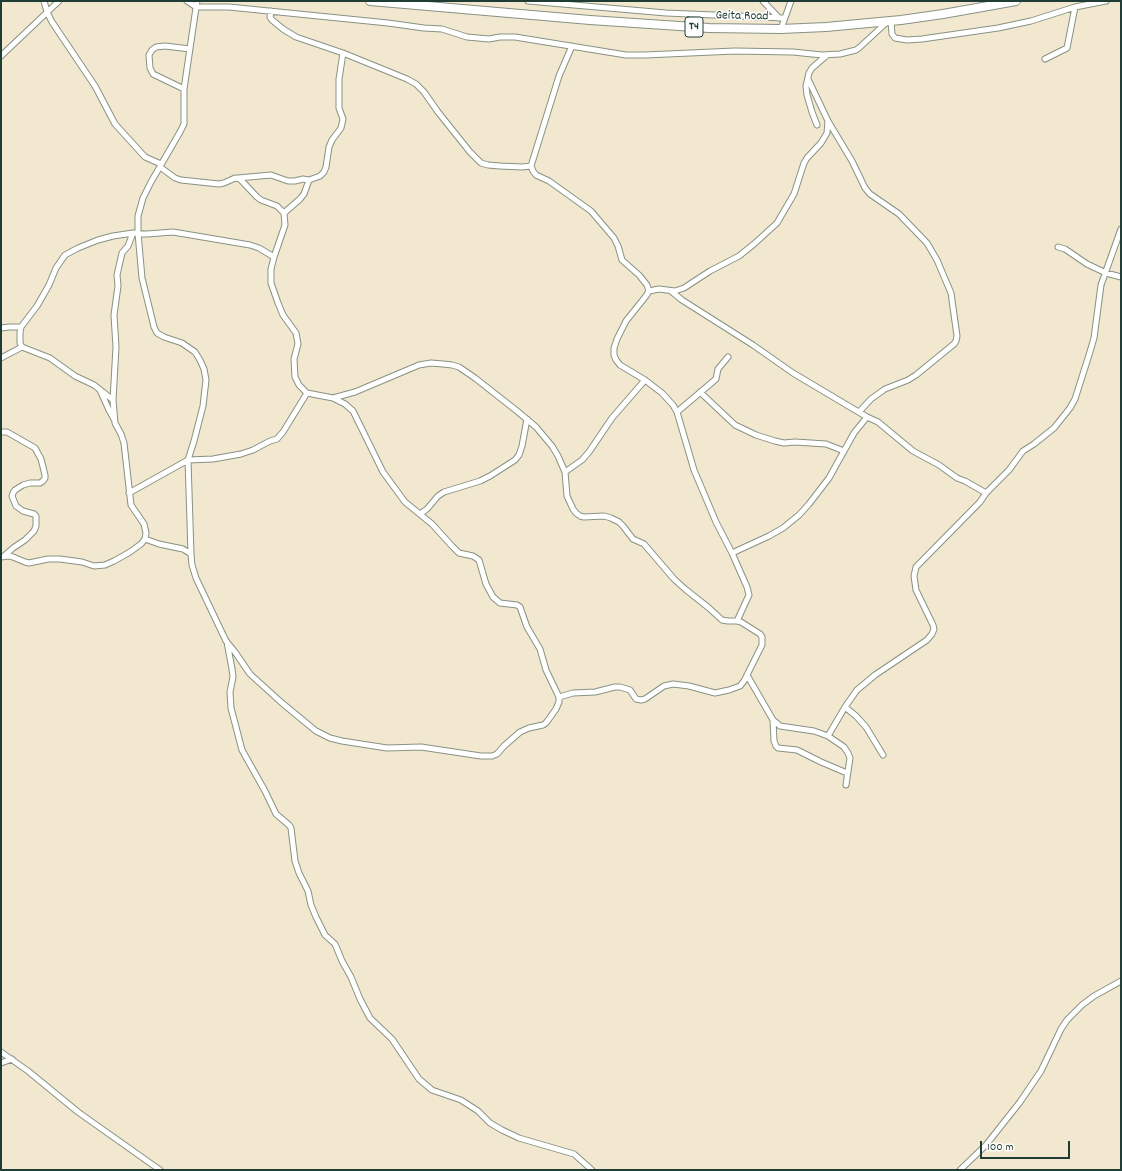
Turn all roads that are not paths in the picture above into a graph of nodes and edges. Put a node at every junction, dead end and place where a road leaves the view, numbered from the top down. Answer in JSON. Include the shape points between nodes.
{"nodes":[{"id":1,"x":44,"y":1,"type":"edge"},
{"id":2,"x":59,"y":1,"type":"edge"},
{"id":3,"x":186,"y":1,"type":"edge"},
{"id":4,"x":197,"y":1,"type":"edge"},
{"id":5,"x":370,"y":1,"type":"edge"},
{"id":6,"x":528,"y":1,"type":"edge"},
{"id":7,"x":763,"y":1,"type":"edge"},
{"id":8,"x":791,"y":1,"type":"edge"},
{"id":9,"x":1016,"y":1,"type":"edge"},
{"id":10,"x":1106,"y":1,"type":"edge"},
{"id":11,"x":196,"y":7,"type":"junction"},
{"id":12,"x":1075,"y":7,"type":"junction"},
{"id":13,"x":47,"y":12,"type":"junction"},
{"id":14,"x":270,"y":12,"type":"junction"},
{"id":15,"x":779,"y":18,"type":"junction"},
{"id":16,"x":785,"y":18,"type":"junction"},
{"id":17,"x":889,"y":22,"type":"junction"},
{"id":18,"x":781,"y":29,"type":"junction"},
{"id":19,"x":572,"y":46,"type":"junction"},
{"id":20,"x":190,"y":49,"type":"junction"},
{"id":21,"x":343,"y":53,"type":"junction"},
{"id":22,"x":827,"y":55,"type":"junction"},
{"id":23,"x":1,"y":56,"type":"edge"},
{"id":24,"x":1045,"y":59,"type":"dead end"},
{"id":25,"x":808,"y":79,"type":"junction"},
{"id":26,"x":184,"y":89,"type":"junction"},
{"id":27,"x":828,"y":121,"type":"junction"},
{"id":28,"x":818,"y":125,"type":"dead end"},
{"id":29,"x":160,"y":166,"type":"junction"},
{"id":30,"x":531,"y":166,"type":"junction"},
{"id":31,"x":237,"y":178,"type":"junction"},
{"id":32,"x":309,"y":180,"type":"junction"},
{"id":33,"x":284,"y":213,"type":"junction"},
{"id":34,"x":1121,"y":229,"type":"edge"},
{"id":35,"x":135,"y":233,"type":"junction"},
{"id":36,"x":1058,"y":247,"type":"dead end"},
{"id":37,"x":274,"y":257,"type":"junction"},
{"id":38,"x":1106,"y":273,"type":"junction"},
{"id":39,"x":1121,"y":277,"type":"edge"},
{"id":40,"x":649,"y":291,"type":"junction"},
{"id":41,"x":671,"y":291,"type":"junction"},
{"id":42,"x":21,"y":327,"type":"junction"},
{"id":43,"x":1,"y":328,"type":"edge"},
{"id":44,"x":22,"y":347,"type":"junction"},
{"id":45,"x":728,"y":357,"type":"dead end"},
{"id":46,"x":1,"y":358,"type":"edge"},
{"id":47,"x":645,"y":380,"type":"junction"},
{"id":48,"x":100,"y":389,"type":"junction"},
{"id":49,"x":700,"y":392,"type":"junction"},
{"id":50,"x":307,"y":393,"type":"junction"},
{"id":51,"x":333,"y":398,"type":"junction"},
{"id":52,"x":113,"y":400,"type":"junction"},
{"id":53,"x":677,"y":412,"type":"junction"},
{"id":54,"x":859,"y":412,"type":"junction"},
{"id":55,"x":867,"y":417,"type":"junction"},
{"id":56,"x":114,"y":419,"type":"junction"},
{"id":57,"x":527,"y":419,"type":"junction"},
{"id":58,"x":1,"y":432,"type":"edge"},
{"id":59,"x":844,"y":451,"type":"junction"},
{"id":60,"x":188,"y":460,"type":"junction"},
{"id":61,"x":565,"y":472,"type":"junction"},
{"id":62,"x":129,"y":493,"type":"junction"},
{"id":63,"x":986,"y":493,"type":"junction"},
{"id":64,"x":420,"y":514,"type":"junction"},
{"id":65,"x":145,"y":539,"type":"junction"},
{"id":66,"x":732,"y":553,"type":"junction"},
{"id":67,"x":191,"y":554,"type":"junction"},
{"id":68,"x":3,"y":557,"type":"edge"},
{"id":69,"x":737,"y":621,"type":"junction"},
{"id":70,"x":226,"y":641,"type":"junction"},
{"id":71,"x":747,"y":675,"type":"junction"},
{"id":72,"x":559,"y":697,"type":"junction"},
{"id":73,"x":845,"y":707,"type":"junction"},
{"id":74,"x":773,"y":720,"type":"junction"},
{"id":75,"x":828,"y":736,"type":"junction"},
{"id":76,"x":883,"y":755,"type":"dead end"},
{"id":77,"x":848,"y":773,"type":"junction"},
{"id":78,"x":846,"y":785,"type":"dead end"},
{"id":79,"x":1121,"y":981,"type":"edge"},
{"id":80,"x":1,"y":1052,"type":"edge"},
{"id":81,"x":12,"y":1059,"type":"junction"},
{"id":82,"x":1,"y":1063,"type":"edge"},
{"id":83,"x":160,"y":1170,"type":"edge"},
{"id":84,"x":592,"y":1170,"type":"edge"},
{"id":85,"x":960,"y":1170,"type":"edge"}],
"edges":[{"from":1,"to":13,"type":"street"},
{"from":2,"to":13,"type":"street"},
{"from":3,"to":11,"type":"street"},
{"from":4,"to":11,"type":"street"},
{"from":5,"to":18,"type":"highway","name":"Geita Road","number":"T4","via":[[584,20],[709,28]]},
{"from":6,"to":15,"type":"street","via":[[666,13]]},
{"from":7,"to":15,"type":"street"},
{"from":8,"to":16,"type":"street"},
{"from":9,"to":17,"type":"highway","name":"Geita Road","number":"T4"},
{"from":10,"to":12,"type":"street"},
{"from":11,"to":14,"type":"street","via":[[229,7]]},
{"from":11,"to":20,"type":"street"},
{"from":12,"to":17,"type":"street","via":[[1032,21],[915,40],[894,38]]},
{"from":12,"to":24,"type":"street","via":[[1067,48]]},
{"from":13,"to":23,"type":"street"},
{"from":13,"to":29,"type":"street","via":[[115,124],[145,157]]},
{"from":14,"to":19,"type":"street","via":[[442,29],[467,37],[515,37]]},
{"from":14,"to":21,"type":"street","via":[[271,19],[283,30]]},
{"from":15,"to":16,"type":"street"},
{"from":16,"to":18,"type":"street"},
{"from":17,"to":18,"type":"highway","name":"Geita Road","number":"T4"},
{"from":17,"to":22,"type":"street","via":[[856,50]]},
{"from":19,"to":22,"type":"street","via":[[626,55],[760,50]]},
{"from":19,"to":30,"type":"street","via":[[559,76]]},
{"from":20,"to":26,"type":"street"},
{"from":20,"to":26,"type":"street","via":[[156,47],[149,55],[153,74]]},
{"from":21,"to":30,"type":"street","via":[[416,84],[481,163]]},
{"from":21,"to":32,"type":"street","via":[[338,86],[343,123],[329,147],[324,172]]},
{"from":22,"to":25,"type":"street","via":[[812,68]]},
{"from":25,"to":27,"type":"street"},
{"from":25,"to":28,"type":"street","via":[[808,96]]},
{"from":26,"to":29,"type":"street","via":[[184,124]]},
{"from":27,"to":41,"type":"street","via":[[826,136],[804,163],[794,194],[771,229],[739,256],[684,288]]},
{"from":27,"to":54,"type":"street","via":[[865,188],[899,214],[927,243],[951,293],[957,336],[954,344],[924,368],[908,380],[885,389]]},
{"from":29,"to":31,"type":"street","via":[[181,180],[219,184]]},
{"from":29,"to":35,"type":"street","via":[[139,209]]},
{"from":30,"to":40,"type":"street","via":[[536,174],[591,211],[614,238],[622,260],[639,275]]},
{"from":31,"to":32,"type":"street","via":[[271,175],[295,181]]},
{"from":31,"to":33,"type":"street","via":[[261,200],[277,206]]},
{"from":32,"to":33,"type":"street","via":[[300,200]]},
{"from":33,"to":37,"type":"street","via":[[285,225]]},
{"from":34,"to":38,"type":"street"},
{"from":35,"to":37,"type":"street","via":[[173,232],[250,245]]},
{"from":35,"to":42,"type":"street","via":[[98,240],[65,255],[35,310]]},
{"from":35,"to":52,"type":"street","via":[[122,253],[117,275]]},
{"from":35,"to":60,"type":"street","via":[[142,278],[157,333],[182,343],[195,352],[204,369],[206,380],[203,406]]},
{"from":36,"to":38,"type":"street"},
{"from":37,"to":50,"type":"street","via":[[271,283],[283,315],[296,333],[298,344],[294,359],[295,377]]},
{"from":38,"to":39,"type":"street"},
{"from":38,"to":63,"type":"street","via":[[1101,285],[1094,338],[1072,404],[1054,428],[1023,451],[1009,470]]},
{"from":40,"to":41,"type":"street"},
{"from":40,"to":47,"type":"street","via":[[626,321],[614,348],[614,355],[620,365]]},
{"from":41,"to":54,"type":"street","via":[[793,373]]},
{"from":42,"to":43,"type":"street"},
{"from":42,"to":44,"type":"street"},
{"from":44,"to":46,"type":"street"},
{"from":44,"to":48,"type":"street","via":[[50,358],[75,376]]},
{"from":45,"to":49,"type":"street","via":[[718,369],[716,379]]},
{"from":47,"to":53,"type":"street","via":[[669,400]]},
{"from":47,"to":61,"type":"street","via":[[612,418],[589,452]]},
{"from":48,"to":52,"type":"street"},
{"from":48,"to":56,"type":"street"},
{"from":49,"to":53,"type":"street"},
{"from":49,"to":59,"type":"street","via":[[735,425],[756,435],[784,443],[826,444]]},
{"from":50,"to":51,"type":"street"},
{"from":50,"to":60,"type":"street","via":[[277,439],[240,454],[213,460]]},
{"from":51,"to":57,"type":"street","via":[[355,392],[419,365],[443,364],[459,367]]},
{"from":51,"to":64,"type":"street","via":[[353,411],[383,472],[405,502]]},
{"from":52,"to":56,"type":"street"},
{"from":53,"to":66,"type":"street","via":[[694,470]]},
{"from":54,"to":55,"type":"street"},
{"from":55,"to":59,"type":"street"},
{"from":55,"to":63,"type":"street","via":[[887,428],[913,451]]},
{"from":56,"to":62,"type":"street","via":[[124,443]]},
{"from":57,"to":61,"type":"street","via":[[552,446]]},
{"from":57,"to":64,"type":"street","via":[[522,446],[515,460],[480,481],[444,492]]},
{"from":58,"to":68,"type":"street","via":[[7,432],[35,448],[41,459],[45,478],[40,483],[30,483],[14,490],[12,496],[16,506],[36,516],[36,526],[25,540]]},
{"from":59,"to":66,"type":"street","via":[[829,478],[799,515],[769,536]]},
{"from":60,"to":62,"type":"street"},
{"from":60,"to":67,"type":"street"},
{"from":61,"to":69,"type":"street","via":[[567,496],[573,509],[580,516],[604,516],[619,522],[633,539],[644,544],[689,593],[722,620]]},
{"from":62,"to":65,"type":"street","via":[[131,505],[144,524]]},
{"from":63,"to":73,"type":"street","via":[[916,567],[914,582],[933,625],[932,634],[857,690]]},
{"from":64,"to":72,"type":"street","via":[[459,553],[480,560],[486,584],[493,598],[500,603],[520,607]]},
{"from":65,"to":67,"type":"street","via":[[184,549]]},
{"from":65,"to":68,"type":"street","via":[[130,552],[105,565],[94,566],[82,562],[48,559],[29,563],[13,556]]},
{"from":66,"to":69,"type":"street","via":[[747,586],[748,596]]},
{"from":67,"to":70,"type":"street","via":[[196,578]]},
{"from":69,"to":71,"type":"street","via":[[762,637],[762,645]]},
{"from":70,"to":72,"type":"street","via":[[250,674],[282,703],[316,731],[342,741],[387,748],[421,747],[492,756],[520,732],[543,726],[556,709]]},
{"from":70,"to":84,"type":"street","via":[[233,677],[230,692],[231,708],[242,750],[276,814],[289,825],[295,861],[316,917],[325,935],[335,944],[370,1018],[392,1040],[418,1079],[432,1090],[461,1100],[490,1123],[519,1138],[574,1154]]},
{"from":71,"to":72,"type":"street","via":[[740,686],[715,693],[673,684],[664,686],[640,700],[636,699],[630,690],[620,687]]},
{"from":71,"to":74,"type":"street"},
{"from":73,"to":75,"type":"street"},
{"from":73,"to":76,"type":"street","via":[[866,727]]},
{"from":74,"to":75,"type":"street","via":[[780,726],[814,731]]},
{"from":74,"to":77,"type":"street","via":[[774,740],[778,748],[797,750]]},
{"from":75,"to":77,"type":"street","via":[[848,753]]},
{"from":77,"to":78,"type":"street"},
{"from":79,"to":85,"type":"street","via":[[1094,996],[1067,1020],[1041,1071],[1020,1102],[986,1145]]},
{"from":80,"to":81,"type":"street"},
{"from":81,"to":82,"type":"street"},
{"from":81,"to":83,"type":"street","via":[[78,1112]]}]}
